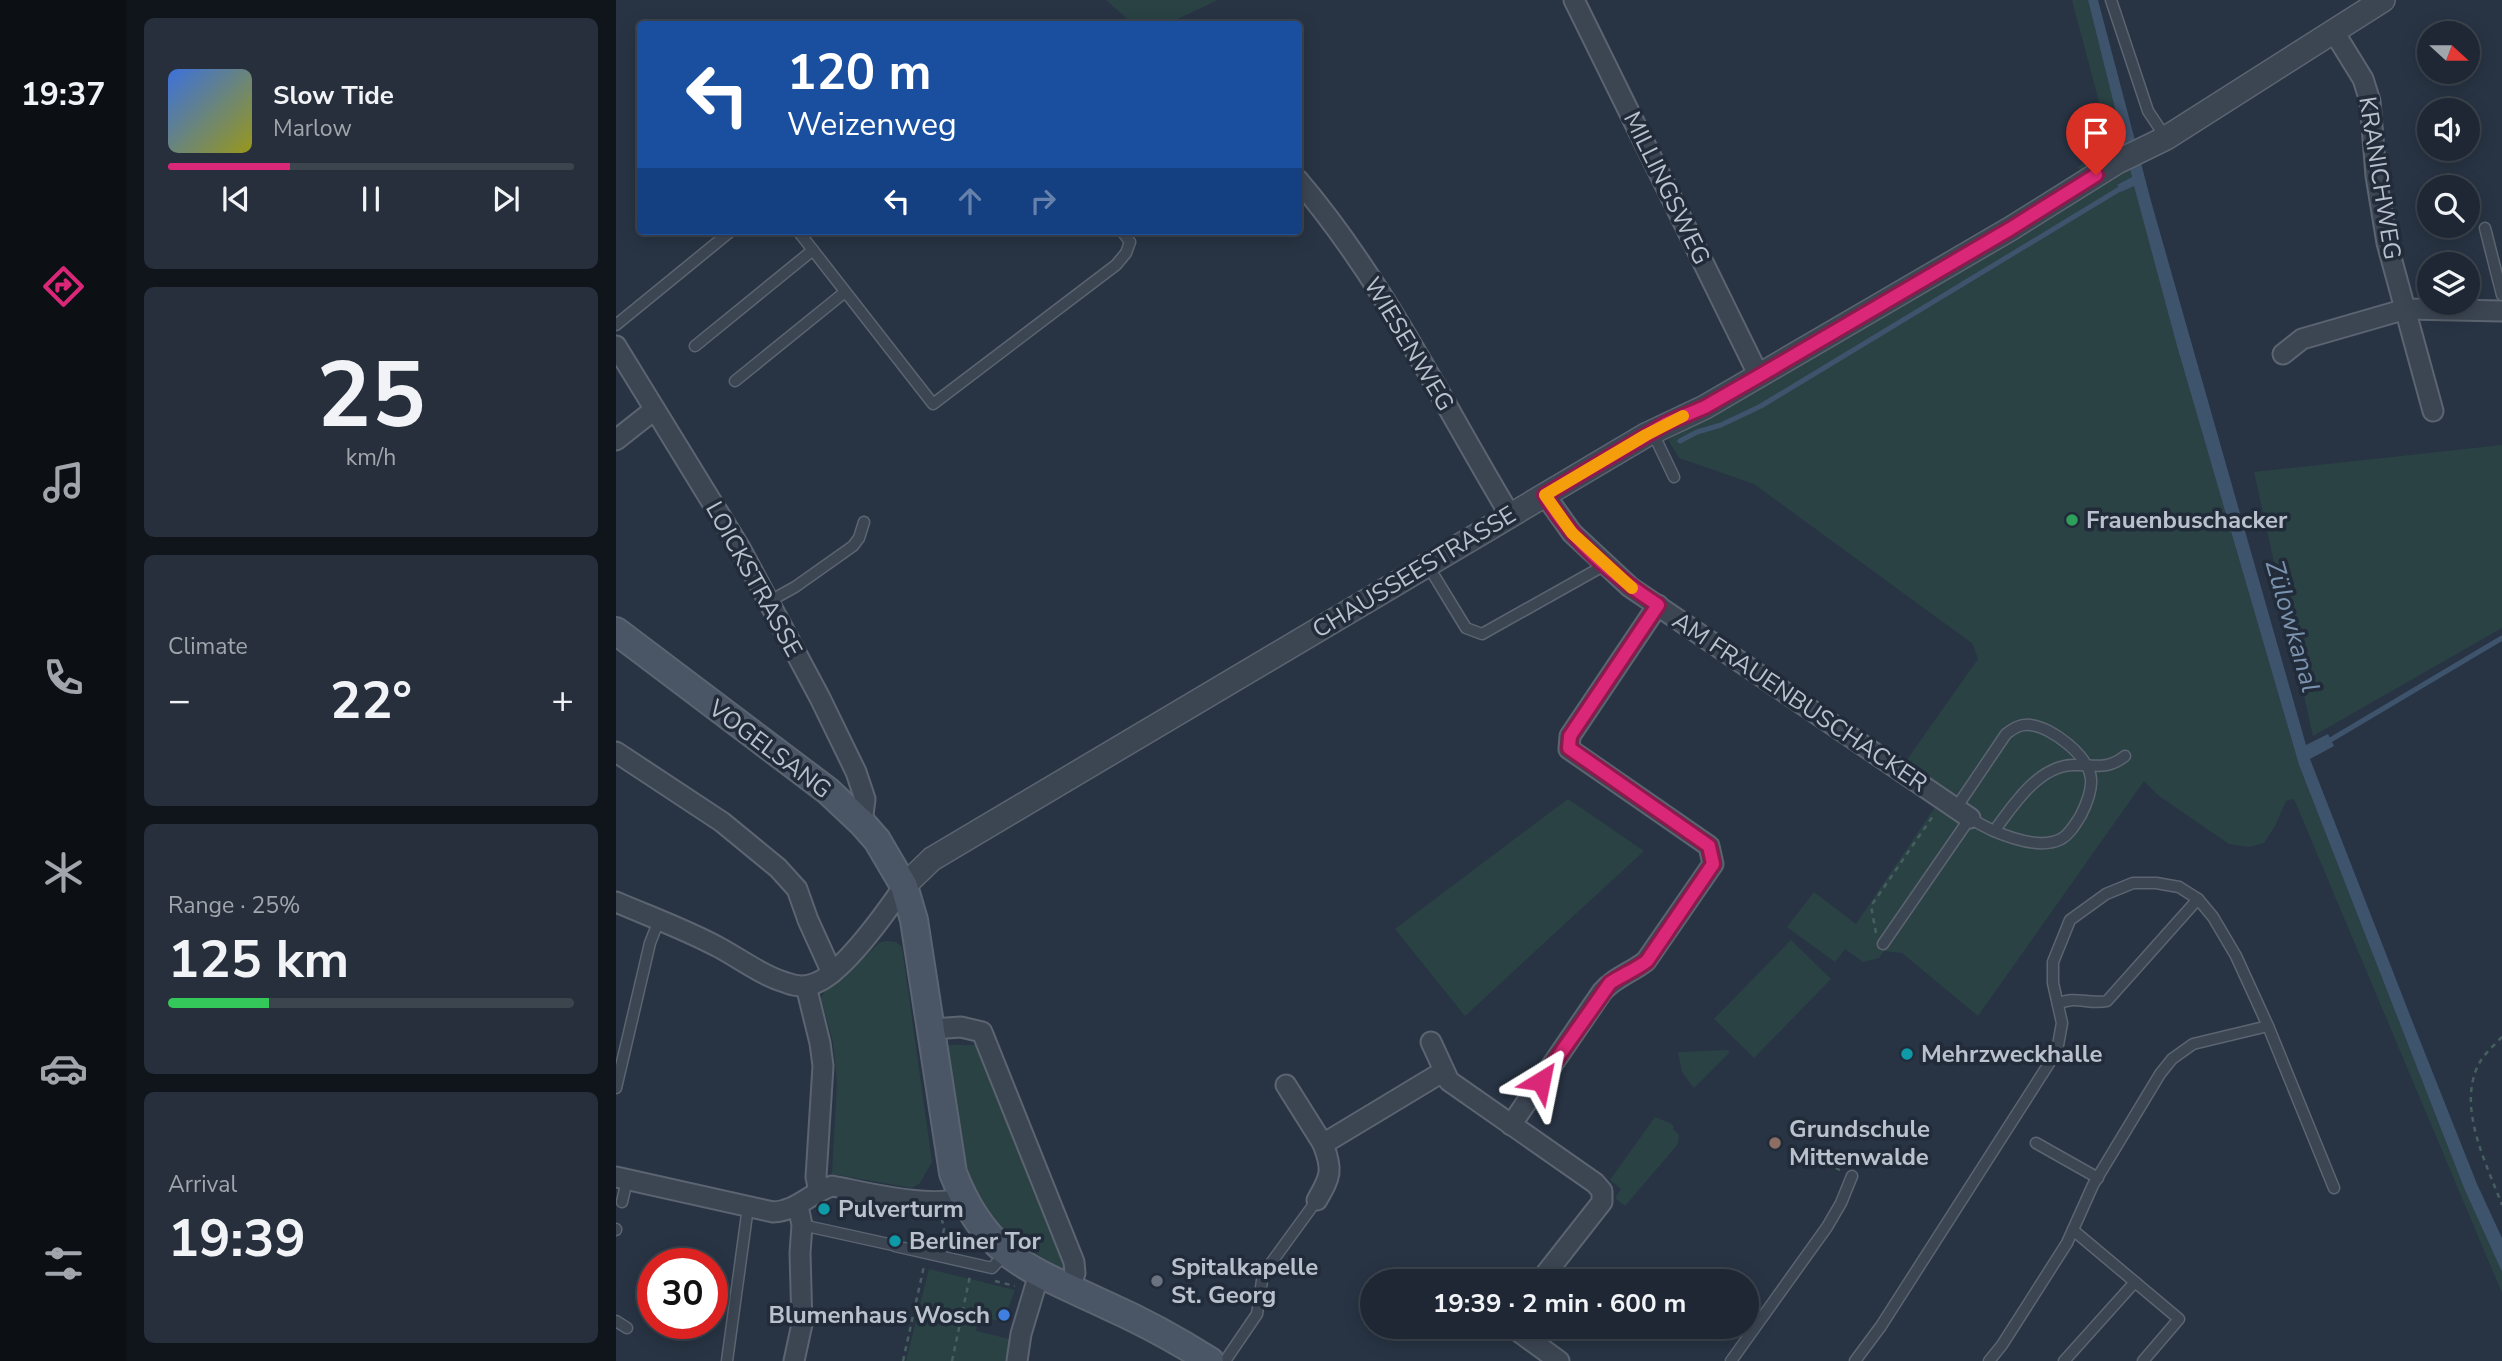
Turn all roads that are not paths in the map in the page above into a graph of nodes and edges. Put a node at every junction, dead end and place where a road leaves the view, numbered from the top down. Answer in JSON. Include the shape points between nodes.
{"nodes":[{"id":1,"x":1574,"y":0,"type":"edge"},
{"id":2,"x":2111,"y":0,"type":"edge"},
{"id":3,"x":2383,"y":0,"type":"edge"},
{"id":4,"x":2334,"y":32,"type":"junction"},
{"id":5,"x":2156,"y":143,"type":"junction"},
{"id":6,"x":1302,"y":185,"type":"edge"},
{"id":7,"x":2485,"y":228,"type":"dead end"},
{"id":8,"x":726,"y":235,"type":"edge"},
{"id":9,"x":801,"y":235,"type":"edge"},
{"id":10,"x":1125,"y":235,"type":"edge"},
{"id":11,"x":813,"y":250,"type":"junction"},
{"id":12,"x":845,"y":292,"type":"junction"},
{"id":13,"x":2502,"y":295,"type":"edge"},
{"id":14,"x":2406,"y":309,"type":"junction"},
{"id":15,"x":2502,"y":311,"type":"edge"},
{"id":16,"x":616,"y":325,"type":"edge"},
{"id":17,"x":616,"y":346,"type":"edge"},
{"id":18,"x":695,"y":346,"type":"dead end"},
{"id":19,"x":2283,"y":354,"type":"dead end"},
{"id":20,"x":1759,"y":376,"type":"junction"},
{"id":21,"x":735,"y":381,"type":"dead end"},
{"id":22,"x":654,"y":410,"type":"junction"},
{"id":23,"x":2433,"y":411,"type":"dead end"},
{"id":24,"x":1652,"y":431,"type":"junction"},
{"id":25,"x":616,"y":440,"type":"edge"},
{"id":26,"x":1674,"y":477,"type":"dead end"},
{"id":27,"x":1545,"y":495,"type":"junction"},
{"id":28,"x":1510,"y":514,"type":"junction"},
{"id":29,"x":864,"y":522,"type":"dead end"},
{"id":30,"x":1427,"y":564,"type":"junction"},
{"id":31,"x":1605,"y":565,"type":"junction"},
{"id":32,"x":768,"y":602,"type":"junction"},
{"id":33,"x":1658,"y":605,"type":"junction"},
{"id":34,"x":616,"y":631,"type":"edge"},
{"id":35,"x":616,"y":752,"type":"edge"},
{"id":36,"x":2125,"y":756,"type":"dead end"},
{"id":37,"x":2087,"y":767,"type":"junction"},
{"id":38,"x":1957,"y":808,"type":"junction"},
{"id":39,"x":862,"y":823,"type":"junction"},
{"id":40,"x":1994,"y":831,"type":"junction"},
{"id":41,"x":904,"y":886,"type":"junction"},
{"id":42,"x":2199,"y":899,"type":"junction"},
{"id":43,"x":616,"y":902,"type":"edge"},
{"id":44,"x":659,"y":920,"type":"junction"},
{"id":45,"x":1883,"y":944,"type":"road end"},
{"id":46,"x":832,"y":973,"type":"junction"},
{"id":47,"x":806,"y":986,"type":"junction"},
{"id":48,"x":2058,"y":1004,"type":"junction"},
{"id":49,"x":2268,"y":1026,"type":"junction"},
{"id":50,"x":932,"y":1029,"type":"junction"},
{"id":51,"x":1431,"y":1042,"type":"dead end"},
{"id":52,"x":1444,"y":1072,"type":"junction"},
{"id":53,"x":1286,"y":1085,"type":"dead end"},
{"id":54,"x":616,"y":1088,"type":"edge"},
{"id":55,"x":1511,"y":1125,"type":"junction"},
{"id":56,"x":2036,"y":1143,"type":"dead end"},
{"id":57,"x":1323,"y":1144,"type":"junction"},
{"id":58,"x":1852,"y":1176,"type":"road end"},
{"id":59,"x":2098,"y":1178,"type":"junction"},
{"id":60,"x":621,"y":1179,"type":"edge"},
{"id":61,"x":2334,"y":1188,"type":"dead end"},
{"id":62,"x":819,"y":1191,"type":"junction"},
{"id":63,"x":962,"y":1197,"type":"junction"},
{"id":64,"x":1317,"y":1200,"type":"joint"},
{"id":65,"x":622,"y":1202,"type":"dead end"},
{"id":66,"x":798,"y":1206,"type":"junction"},
{"id":67,"x":748,"y":1207,"type":"junction"},
{"id":68,"x":802,"y":1225,"type":"junction"},
{"id":69,"x":2073,"y":1230,"type":"junction"},
{"id":70,"x":1007,"y":1253,"type":"junction"},
{"id":71,"x":1549,"y":1269,"type":"edge"},
{"id":72,"x":1039,"y":1274,"type":"junction"},
{"id":73,"x":2135,"y":1282,"type":"junction"},
{"id":74,"x":1070,"y":1288,"type":"junction"},
{"id":75,"x":616,"y":1321,"type":"edge"},
{"id":76,"x":627,"y":1328,"type":"dead end"},
{"id":77,"x":1529,"y":1339,"type":"edge"},
{"id":78,"x":727,"y":1361,"type":"edge"},
{"id":79,"x":794,"y":1361,"type":"edge"},
{"id":80,"x":1017,"y":1361,"type":"edge"},
{"id":81,"x":1210,"y":1361,"type":"edge"},
{"id":82,"x":1225,"y":1361,"type":"edge"},
{"id":83,"x":1559,"y":1361,"type":"edge"},
{"id":84,"x":1731,"y":1361,"type":"edge"},
{"id":85,"x":1855,"y":1361,"type":"edge"},
{"id":86,"x":1989,"y":1361,"type":"edge"},
{"id":87,"x":2064,"y":1361,"type":"edge"},
{"id":88,"x":2143,"y":1361,"type":"edge"}],
"edges":[{"from":1,"to":20,"type":"street","name":"MILLINGSWEG"},
{"from":2,"to":5,"type":"lane"},
{"from":3,"to":4,"type":"street","name":"CHAUSSEESTRASSE"},
{"from":4,"to":5,"type":"street","name":"CHAUSSEESTRASSE"},
{"from":4,"to":14,"type":"street","name":"KRANICHWEG","via":[[2363,79],[2370,101],[2386,243]]},
{"from":5,"to":20,"type":"street","name":"CHAUSSEESTRASSE"},
{"from":6,"to":28,"type":"street","name":"WIESENWEG","via":[[1343,235],[1400,323]]},
{"from":7,"to":13,"type":"lane"},
{"from":8,"to":16,"type":"lane"},
{"from":9,"to":11,"type":"lane"},
{"from":10,"to":12,"type":"lane","via":[[1130,242],[1115,265],[933,404]]},
{"from":11,"to":12,"type":"lane"},
{"from":11,"to":18,"type":"lane"},
{"from":12,"to":21,"type":"lane"},
{"from":14,"to":15,"type":"street"},
{"from":14,"to":19,"type":"street","via":[[2302,339]]},
{"from":14,"to":23,"type":"street","name":"KRANICHWEG"},
{"from":17,"to":22,"type":"street","name":"LOICKSTRASSE"},
{"from":20,"to":24,"type":"street","name":"CHAUSSEESTRASSE"},
{"from":22,"to":25,"type":"street"},
{"from":22,"to":32,"type":"street","name":"LOICKSTRASSE"},
{"from":24,"to":26,"type":"lane"},
{"from":24,"to":27,"type":"street","name":"CHAUSSEESTRASSE"},
{"from":27,"to":28,"type":"street","name":"CHAUSSEESTRASSE"},
{"from":27,"to":31,"type":"street","name":"AM FRAUENBUSCHACKER","via":[[1572,533]]},
{"from":28,"to":30,"type":"street","name":"CHAUSSEESTRASSE"},
{"from":29,"to":32,"type":"lane","via":[[853,546]]},
{"from":30,"to":31,"type":"lane","via":[[1466,628],[1482,634]]},
{"from":30,"to":41,"type":"street","name":"CHAUSSEESTRASSE","via":[[933,859]]},
{"from":31,"to":33,"type":"street","name":"AM FRAUENBUSCHACKER"},
{"from":32,"to":39,"type":"street","name":"LOICKSTRASSE","via":[[856,772],[865,799]]},
{"from":33,"to":38,"type":"street","name":"AM FRAUENBUSCHACKER"},
{"from":33,"to":55,"type":"street","via":[[1570,736],[1569,748],[1709,846],[1713,864],[1647,961],[1619,976],[1602,992]]},
{"from":34,"to":39,"type":"main road","name":"VOGELSANG","via":[[828,791]]},
{"from":35,"to":46,"type":"street","via":[[722,822],[778,868],[797,889]]},
{"from":36,"to":37,"type":"lane","via":[[2114,765]]},
{"from":37,"to":38,"type":"lane","via":[[2059,737],[2029,724],[2017,726],[2006,734]]},
{"from":37,"to":40,"type":"lane","via":[[2072,765],[2050,771],[2027,789]]},
{"from":37,"to":40,"type":"lane","via":[[2091,779],[2088,796],[2072,829],[2061,839],[2036,842]]},
{"from":38,"to":40,"type":"lane"},
{"from":38,"to":45,"type":"lane"},
{"from":39,"to":41,"type":"main road","name":"VOGELSANG"},
{"from":41,"to":46,"type":"street","name":"CHAUSSEESTRASSE"},
{"from":41,"to":50,"type":"main road","name":"VOGELSANG","via":[[917,930]]},
{"from":42,"to":48,"type":"lane","via":[[2107,1001],[2066,1000]]},
{"from":42,"to":48,"type":"lane","via":[[2179,887],[2133,884],[2106,894],[2070,920],[2053,962]]},
{"from":42,"to":49,"type":"lane","via":[[2236,956]]},
{"from":43,"to":44,"type":"street"},
{"from":44,"to":47,"type":"street","via":[[773,978]]},
{"from":44,"to":54,"type":"lane"},
{"from":46,"to":47,"type":"street","name":"CHAUSSEESTRASSE"},
{"from":47,"to":62,"type":"street","via":[[823,1066]]},
{"from":48,"to":85,"type":"lane","via":[[2062,1023],[2057,1051]]},
{"from":49,"to":59,"type":"lane","via":[[2193,1044],[2172,1059]]},
{"from":49,"to":61,"type":"lane"},
{"from":50,"to":63,"type":"main road","name":"VOGELSANG","via":[[948,1147]]},
{"from":50,"to":74,"type":"street","via":[[961,1027],[982,1032],[1074,1262]]},
{"from":51,"to":52,"type":"street"},
{"from":52,"to":55,"type":"street","via":[[1449,1081]]},
{"from":52,"to":57,"type":"street"},
{"from":53,"to":57,"type":"street"},
{"from":55,"to":71,"type":"street","via":[[1602,1191],[1602,1202]]},
{"from":56,"to":59,"type":"lane"},
{"from":57,"to":64,"type":"street","via":[[1331,1165]]},
{"from":58,"to":84,"type":"lane","via":[[1827,1227]]},
{"from":59,"to":69,"type":"lane"},
{"from":60,"to":65,"type":"lane"},
{"from":60,"to":67,"type":"street"},
{"from":62,"to":63,"type":"street","via":[[832,1186],[934,1202]]},
{"from":62,"to":66,"type":"street"},
{"from":63,"to":70,"type":"main road","name":"VOGELSANG","via":[[975,1220]]},
{"from":64,"to":82,"type":"lane","via":[[1263,1273],[1257,1314]]},
{"from":66,"to":67,"type":"street","via":[[786,1211]]},
{"from":66,"to":68,"type":"street"},
{"from":67,"to":78,"type":"lane"},
{"from":68,"to":70,"type":"lane","via":[[992,1268]]},
{"from":68,"to":79,"type":"street","via":[[802,1324]]},
{"from":69,"to":73,"type":"lane"},
{"from":69,"to":86,"type":"lane"},
{"from":70,"to":72,"type":"main road","name":"VOGELSANG"},
{"from":72,"to":74,"type":"main road","name":"VOGELSANG"},
{"from":72,"to":80,"type":"street"},
{"from":73,"to":87,"type":"lane"},
{"from":73,"to":88,"type":"lane","via":[[2179,1319]]},
{"from":74,"to":81,"type":"main road","name":"VOGELSANG"},
{"from":75,"to":76,"type":"lane"},
{"from":77,"to":83,"type":"street"}]}
